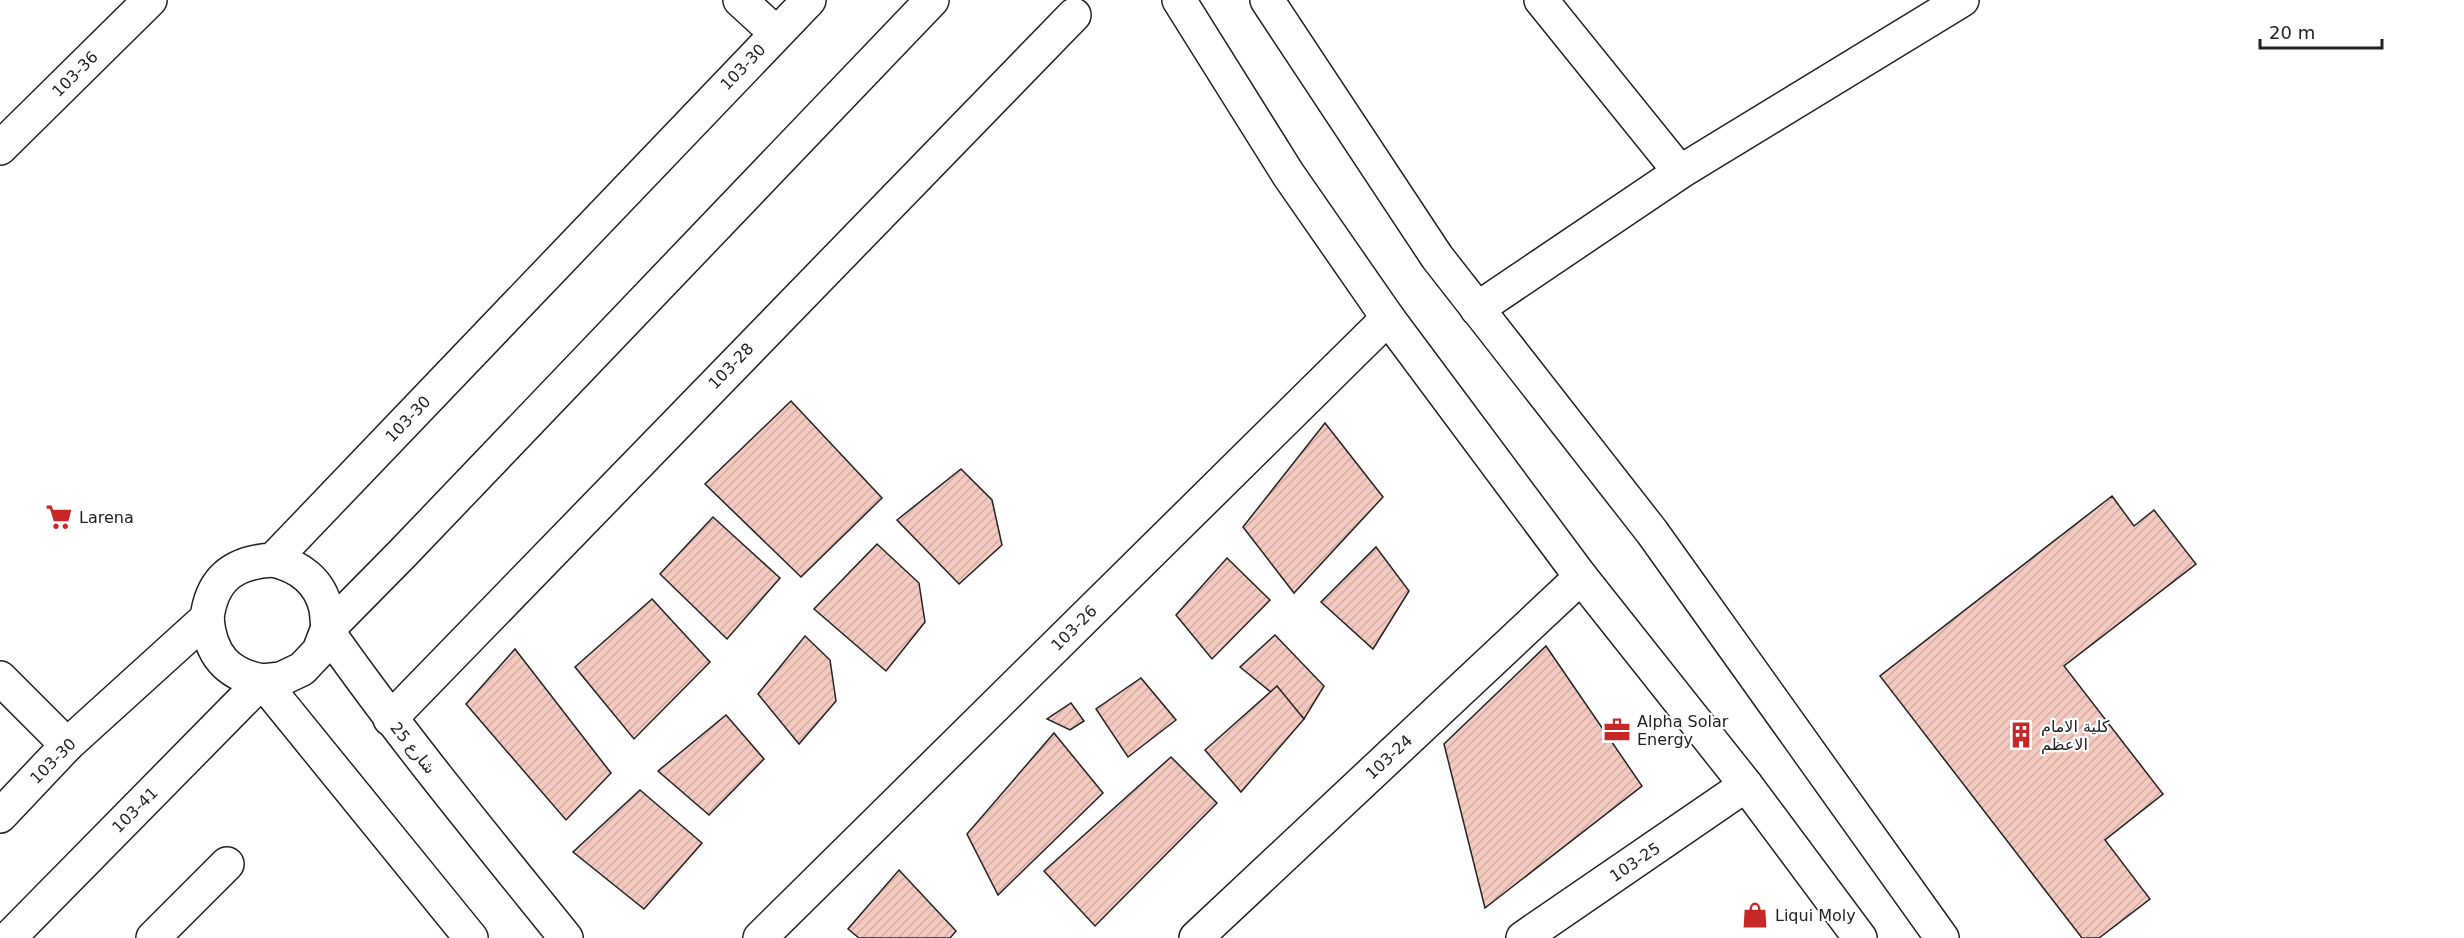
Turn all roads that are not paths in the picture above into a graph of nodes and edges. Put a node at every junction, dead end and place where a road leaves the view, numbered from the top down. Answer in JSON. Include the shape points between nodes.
{"nodes":[{"id":1,"x":150,"y":0,"type":"edge"},
{"id":2,"x":740,"y":0,"type":"edge"},
{"id":3,"x":809,"y":0,"type":"edge"},
{"id":4,"x":932,"y":0,"type":"edge"},
{"id":5,"x":1179,"y":0,"type":"edge"},
{"id":6,"x":1267,"y":0,"type":"edge"},
{"id":7,"x":1541,"y":0,"type":"edge"},
{"id":8,"x":1962,"y":0,"type":"edge"},
{"id":9,"x":1074,"y":15,"type":"dead end"},
{"id":10,"x":776,"y":33,"type":"junction"},
{"id":11,"x":0,"y":148,"type":"edge"},
{"id":12,"x":1680,"y":172,"type":"junction"},
{"id":13,"x":1477,"y":309,"type":"junction"},
{"id":14,"x":1388,"y":318,"type":"junction"},
{"id":15,"x":273,"y":560,"type":"junction"},
{"id":16,"x":1581,"y":577,"type":"junction"},
{"id":17,"x":207,"y":618,"type":"junction"},
{"id":18,"x":327,"y":630,"type":"junction"},
{"id":19,"x":0,"y":678,"type":"edge"},
{"id":20,"x":262,"y":681,"type":"junction"},
{"id":21,"x":390,"y":719,"type":"junction"},
{"id":22,"x":67,"y":745,"type":"junction"},
{"id":23,"x":1746,"y":785,"type":"junction"},
{"id":24,"x":0,"y":816,"type":"edge"},
{"id":25,"x":227,"y":864,"type":"dead end"},
{"id":26,"x":9,"y":938,"type":"edge"},
{"id":27,"x":153,"y":938,"type":"edge"},
{"id":28,"x":471,"y":938,"type":"edge"},
{"id":29,"x":566,"y":938,"type":"edge"},
{"id":30,"x":760,"y":938,"type":"edge"},
{"id":31,"x":1196,"y":938,"type":"edge"},
{"id":32,"x":1523,"y":938,"type":"edge"},
{"id":33,"x":1860,"y":938,"type":"edge"},
{"id":34,"x":1942,"y":938,"type":"edge"}],
"edges":[{"from":1,"to":11,"type":"street","name":"103-36"},
{"from":2,"to":10,"type":"street"},
{"from":3,"to":10,"type":"street","name":"103-30"},
{"from":4,"to":18,"type":"street"},
{"from":5,"to":14,"type":"street","via":[[1288,174]]},
{"from":6,"to":13,"type":"street","via":[[1437,257]]},
{"from":7,"to":12,"type":"street"},
{"from":8,"to":12,"type":"street"},
{"from":9,"to":21,"type":"street","name":"103-28"},
{"from":10,"to":15,"type":"street","name":"103-30"},
{"from":12,"to":13,"type":"street"},
{"from":13,"to":34,"type":"street","via":[[1652,532]]},
{"from":14,"to":16,"type":"street"},
{"from":14,"to":30,"type":"street","name":"103-26"},
{"from":15,"to":17,"type":"street","name":"103-30","via":[[253,561],[229,572],[213,594]]},
{"from":15,"to":18,"type":"street","name":"شارع 25","via":[[298,569],[318,589],[326,610]]},
{"from":16,"to":23,"type":"street"},
{"from":16,"to":31,"type":"street","name":"103-24"},
{"from":17,"to":20,"type":"street","via":[[209,638],[221,660],[236,672]]},
{"from":17,"to":22,"type":"street","name":"103-30"},
{"from":18,"to":20,"type":"street","via":[[319,651],[302,669],[281,679]]},
{"from":18,"to":21,"type":"street","name":"شارع 25"},
{"from":19,"to":22,"type":"street"},
{"from":20,"to":26,"type":"street","name":"103-41"},
{"from":20,"to":28,"type":"street"},
{"from":21,"to":29,"type":"street","name":"شارع 25"},
{"from":22,"to":24,"type":"street","name":"103-30"},
{"from":23,"to":32,"type":"street","name":"103-25"},
{"from":23,"to":33,"type":"street"},
{"from":25,"to":27,"type":"street"}]}
